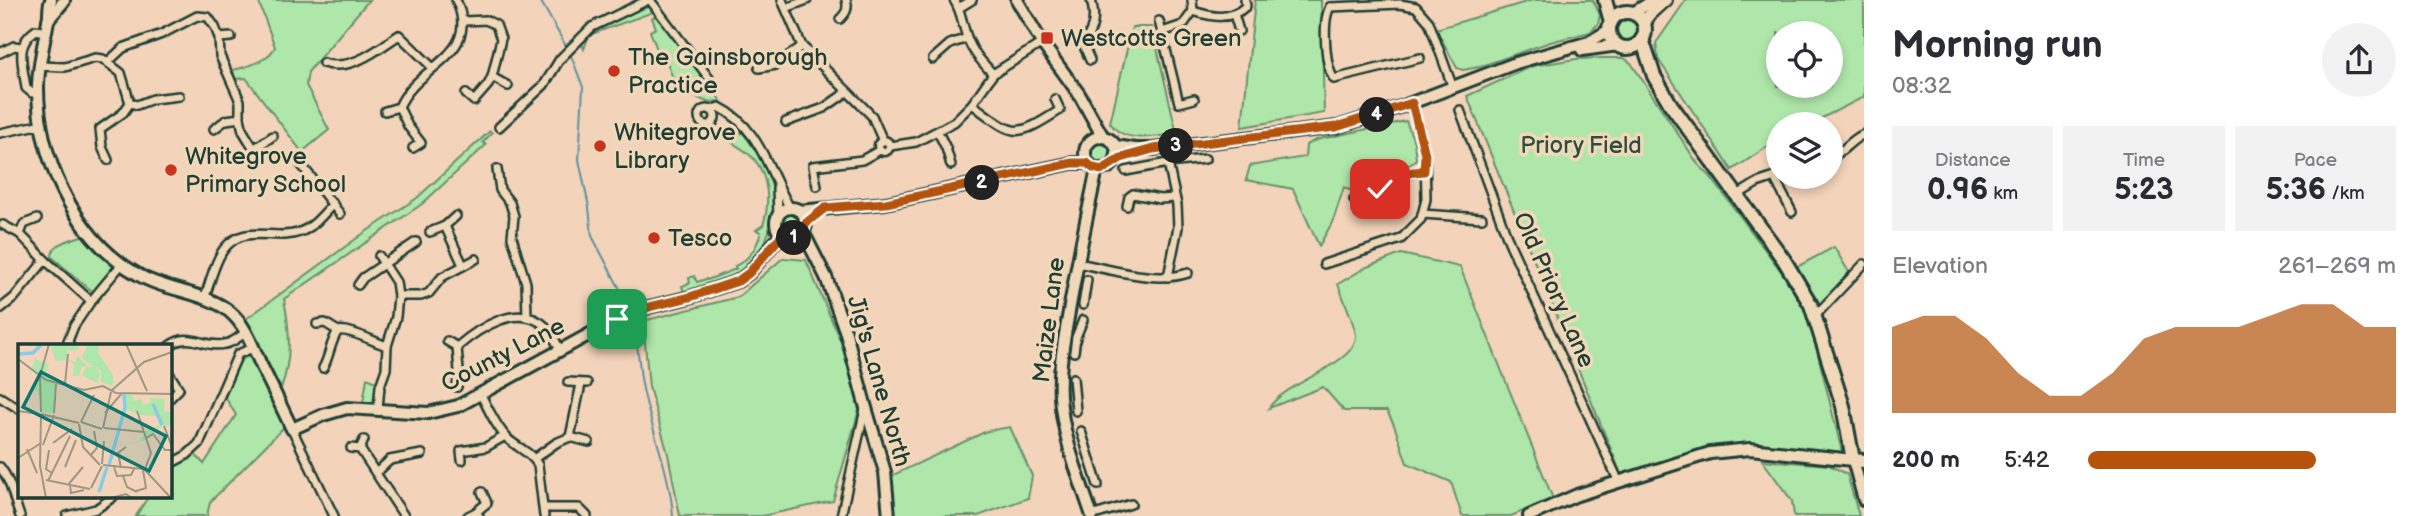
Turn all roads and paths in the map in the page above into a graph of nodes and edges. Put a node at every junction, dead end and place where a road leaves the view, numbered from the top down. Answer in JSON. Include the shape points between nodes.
{"nodes":[{"id":1,"x":52,"y":0,"type":"edge"},
{"id":2,"x":64,"y":0,"type":"edge"},
{"id":3,"x":456,"y":0,"type":"edge"},
{"id":4,"x":649,"y":0,"type":"edge"},
{"id":5,"x":782,"y":0,"type":"edge"},
{"id":6,"x":807,"y":0,"type":"edge"},
{"id":7,"x":846,"y":0,"type":"edge"},
{"id":8,"x":954,"y":0,"type":"edge"},
{"id":9,"x":972,"y":0,"type":"edge"},
{"id":10,"x":1017,"y":0,"type":"edge"},
{"id":11,"x":1091,"y":0,"type":"edge"},
{"id":12,"x":1192,"y":0,"type":"edge"},
{"id":13,"x":1245,"y":0,"type":"edge"},
{"id":14,"x":1605,"y":0,"type":"edge"},
{"id":15,"x":1612,"y":0,"type":"edge"},
{"id":16,"x":1654,"y":0,"type":"edge"},
{"id":17,"x":1666,"y":0,"type":"edge"},
{"id":18,"x":1328,"y":4,"type":"edge"},
{"id":19,"x":1417,"y":4,"type":"edge"},
{"id":20,"x":786,"y":8,"type":"junction"},
{"id":21,"x":959,"y":8,"type":"junction"},
{"id":22,"x":1194,"y":10,"type":"junction"},
{"id":23,"x":1628,"y":12,"type":"junction"},
{"id":24,"x":1234,"y":14,"type":"junction"},
{"id":25,"x":840,"y":19,"type":"dead end"},
{"id":26,"x":464,"y":20,"type":"junction"},
{"id":27,"x":1159,"y":21,"type":"dead end"},
{"id":28,"x":47,"y":26,"type":"junction"},
{"id":29,"x":1610,"y":26,"type":"junction"},
{"id":30,"x":1239,"y":31,"type":"dead end"},
{"id":31,"x":1162,"y":32,"type":"junction"},
{"id":32,"x":1643,"y":32,"type":"junction"},
{"id":33,"x":231,"y":37,"type":"dead end"},
{"id":34,"x":219,"y":38,"type":"junction"},
{"id":35,"x":967,"y":38,"type":"junction"},
{"id":36,"x":1042,"y":43,"type":"junction"},
{"id":37,"x":802,"y":46,"type":"junction"},
{"id":38,"x":1623,"y":46,"type":"junction"},
{"id":39,"x":21,"y":47,"type":"junction"},
{"id":40,"x":1559,"y":51,"type":"junction"},
{"id":41,"x":0,"y":53,"type":"edge"},
{"id":42,"x":933,"y":58,"type":"dead end"},
{"id":43,"x":1420,"y":58,"type":"dead end"},
{"id":44,"x":1090,"y":61,"type":"dead end"},
{"id":45,"x":108,"y":62,"type":"junction"},
{"id":46,"x":323,"y":63,"type":"dead end"},
{"id":47,"x":40,"y":66,"type":"junction"},
{"id":48,"x":432,"y":67,"type":"junction"},
{"id":49,"x":760,"y":68,"type":"dead end"},
{"id":50,"x":993,"y":74,"type":"junction"},
{"id":51,"x":1654,"y":76,"type":"junction"},
{"id":52,"x":492,"y":77,"type":"junction"},
{"id":53,"x":709,"y":78,"type":"dead end"},
{"id":54,"x":508,"y":86,"type":"dead end"},
{"id":55,"x":1453,"y":88,"type":"junction"},
{"id":56,"x":847,"y":92,"type":"junction"},
{"id":57,"x":39,"y":93,"type":"junction"},
{"id":58,"x":466,"y":94,"type":"dead end"},
{"id":59,"x":179,"y":96,"type":"dead end"},
{"id":60,"x":1055,"y":99,"type":"dead end"},
{"id":61,"x":1194,"y":99,"type":"dead end"},
{"id":62,"x":130,"y":103,"type":"junction"},
{"id":63,"x":1412,"y":103,"type":"junction"},
{"id":64,"x":972,"y":104,"type":"junction"},
{"id":65,"x":399,"y":107,"type":"junction"},
{"id":66,"x":711,"y":110,"type":"junction"},
{"id":67,"x":1460,"y":110,"type":"dead end"},
{"id":68,"x":385,"y":111,"type":"dead end"},
{"id":69,"x":1089,"y":113,"type":"junction"},
{"id":70,"x":240,"y":118,"type":"junction"},
{"id":71,"x":716,"y":118,"type":"junction"},
{"id":72,"x":737,"y":119,"type":"junction"},
{"id":73,"x":786,"y":121,"type":"dead end"},
{"id":74,"x":43,"y":124,"type":"junction"},
{"id":75,"x":499,"y":127,"type":"dead end"},
{"id":76,"x":214,"y":129,"type":"dead end"},
{"id":77,"x":938,"y":132,"type":"junction"},
{"id":78,"x":0,"y":133,"type":"edge"},
{"id":79,"x":1864,"y":134,"type":"edge"},
{"id":80,"x":273,"y":136,"type":"dead end"},
{"id":81,"x":1103,"y":137,"type":"junction"},
{"id":82,"x":886,"y":144,"type":"junction"},
{"id":83,"x":1088,"y":145,"type":"junction"},
{"id":84,"x":1115,"y":146,"type":"junction"},
{"id":85,"x":255,"y":148,"type":"junction"},
{"id":86,"x":413,"y":148,"type":"dead end"},
{"id":87,"x":1153,"y":149,"type":"junction"},
{"id":88,"x":1843,"y":151,"type":"edge"},
{"id":89,"x":259,"y":157,"type":"dead end"},
{"id":90,"x":1205,"y":159,"type":"dead end"},
{"id":91,"x":108,"y":160,"type":"dead end"},
{"id":92,"x":1115,"y":162,"type":"junction"},
{"id":93,"x":300,"y":163,"type":"dead end"},
{"id":94,"x":1168,"y":163,"type":"junction"},
{"id":95,"x":951,"y":165,"type":"dead end"},
{"id":96,"x":1092,"y":166,"type":"junction"},
{"id":97,"x":497,"y":169,"type":"dead end"},
{"id":98,"x":1043,"y":169,"type":"junction"},
{"id":99,"x":1126,"y":171,"type":"dead end"},
{"id":100,"x":1424,"y":171,"type":"junction"},
{"id":101,"x":776,"y":181,"type":"junction"},
{"id":102,"x":1766,"y":181,"type":"edge"},
{"id":103,"x":817,"y":186,"type":"dead end"},
{"id":104,"x":1782,"y":189,"type":"edge"},
{"id":105,"x":1736,"y":195,"type":"junction"},
{"id":106,"x":1175,"y":198,"type":"junction"},
{"id":107,"x":1354,"y":200,"type":"dead end"},
{"id":108,"x":333,"y":204,"type":"junction"},
{"id":109,"x":1127,"y":205,"type":"dead end"},
{"id":110,"x":825,"y":208,"type":"junction"},
{"id":111,"x":795,"y":209,"type":"junction"},
{"id":112,"x":1793,"y":212,"type":"dead end"},
{"id":113,"x":340,"y":214,"type":"dead end"},
{"id":114,"x":1422,"y":214,"type":"junction"},
{"id":115,"x":778,"y":215,"type":"junction"},
{"id":116,"x":456,"y":216,"type":"dead end"},
{"id":117,"x":1482,"y":218,"type":"dead end"},
{"id":118,"x":37,"y":219,"type":"dead end"},
{"id":119,"x":3,"y":225,"type":"dead end"},
{"id":120,"x":445,"y":226,"type":"junction"},
{"id":121,"x":804,"y":228,"type":"junction"},
{"id":122,"x":430,"y":232,"type":"dead end"},
{"id":123,"x":783,"y":233,"type":"junction"},
{"id":124,"x":20,"y":234,"type":"junction"},
{"id":125,"x":416,"y":242,"type":"dead end"},
{"id":126,"x":476,"y":259,"type":"dead end"},
{"id":127,"x":45,"y":260,"type":"junction"},
{"id":128,"x":381,"y":260,"type":"junction"},
{"id":129,"x":816,"y":262,"type":"junction"},
{"id":130,"x":1077,"y":263,"type":"junction"},
{"id":131,"x":1324,"y":264,"type":"dead end"},
{"id":132,"x":1864,"y":264,"type":"edge"},
{"id":133,"x":121,"y":265,"type":"junction"},
{"id":134,"x":463,"y":265,"type":"junction"},
{"id":135,"x":1188,"y":274,"type":"dead end"},
{"id":136,"x":1168,"y":277,"type":"junction"},
{"id":137,"x":1087,"y":280,"type":"dead end"},
{"id":138,"x":358,"y":285,"type":"dead end"},
{"id":139,"x":1072,"y":293,"type":"junction"},
{"id":140,"x":1084,"y":295,"type":"junction"},
{"id":141,"x":398,"y":296,"type":"junction"},
{"id":142,"x":204,"y":299,"type":"junction"},
{"id":143,"x":91,"y":301,"type":"junction"},
{"id":144,"x":1083,"y":305,"type":"dead end"},
{"id":145,"x":0,"y":309,"type":"edge"},
{"id":146,"x":1816,"y":315,"type":"junction"},
{"id":147,"x":527,"y":317,"type":"junction"},
{"id":148,"x":1083,"y":320,"type":"dead end"},
{"id":149,"x":317,"y":324,"type":"dead end"},
{"id":150,"x":191,"y":327,"type":"dead end"},
{"id":151,"x":338,"y":331,"type":"junction"},
{"id":152,"x":246,"y":332,"type":"junction"},
{"id":153,"x":1071,"y":336,"type":"junction"},
{"id":154,"x":192,"y":337,"type":"junction"},
{"id":155,"x":447,"y":341,"type":"dead end"},
{"id":156,"x":70,"y":344,"type":"edge"},
{"id":157,"x":172,"y":344,"type":"edge"},
{"id":158,"x":387,"y":346,"type":"junction"},
{"id":159,"x":253,"y":348,"type":"junction"},
{"id":160,"x":457,"y":348,"type":"junction"},
{"id":161,"x":560,"y":350,"type":"junction"},
{"id":162,"x":1074,"y":352,"type":"dead end"},
{"id":163,"x":323,"y":368,"type":"dead end"},
{"id":164,"x":172,"y":378,"type":"edge"},
{"id":165,"x":1073,"y":378,"type":"dead end"},
{"id":166,"x":568,"y":382,"type":"dead end"},
{"id":167,"x":457,"y":387,"type":"dead end"},
{"id":168,"x":481,"y":395,"type":"junction"},
{"id":169,"x":172,"y":396,"type":"edge"},
{"id":170,"x":0,"y":397,"type":"edge"},
{"id":171,"x":1075,"y":397,"type":"junction"},
{"id":172,"x":1060,"y":399,"type":"junction"},
{"id":173,"x":18,"y":408,"type":"edge"},
{"id":174,"x":866,"y":408,"type":"junction"},
{"id":175,"x":379,"y":409,"type":"junction"},
{"id":176,"x":1076,"y":411,"type":"dead end"},
{"id":177,"x":292,"y":429,"type":"junction"},
{"id":178,"x":1081,"y":431,"type":"dead end"},
{"id":179,"x":505,"y":436,"type":"junction"},
{"id":180,"x":570,"y":436,"type":"junction"},
{"id":181,"x":364,"y":440,"type":"dead end"},
{"id":182,"x":589,"y":442,"type":"dead end"},
{"id":183,"x":351,"y":448,"type":"dead end"},
{"id":184,"x":360,"y":449,"type":"junction"},
{"id":185,"x":1086,"y":449,"type":"junction"},
{"id":186,"x":422,"y":454,"type":"dead end"},
{"id":187,"x":1072,"y":454,"type":"junction"},
{"id":188,"x":535,"y":458,"type":"junction"},
{"id":189,"x":462,"y":460,"type":"dead end"},
{"id":190,"x":1858,"y":461,"type":"edge"},
{"id":191,"x":172,"y":463,"type":"edge"},
{"id":192,"x":0,"y":467,"type":"edge"},
{"id":193,"x":376,"y":473,"type":"junction"},
{"id":194,"x":1619,"y":482,"type":"junction"},
{"id":195,"x":1098,"y":485,"type":"dead end"},
{"id":196,"x":482,"y":492,"type":"dead end"},
{"id":197,"x":112,"y":498,"type":"edge"},
{"id":198,"x":1864,"y":500,"type":"edge"},
{"id":199,"x":1132,"y":504,"type":"dead end"},
{"id":200,"x":544,"y":512,"type":"edge"},
{"id":201,"x":478,"y":514,"type":"edge"},
{"id":202,"x":20,"y":516,"type":"edge"},
{"id":203,"x":67,"y":516,"type":"edge"},
{"id":204,"x":334,"y":516,"type":"edge"},
{"id":205,"x":404,"y":516,"type":"edge"},
{"id":206,"x":468,"y":516,"type":"edge"},
{"id":207,"x":587,"y":516,"type":"edge"},
{"id":208,"x":841,"y":516,"type":"edge"},
{"id":209,"x":889,"y":516,"type":"edge"},
{"id":210,"x":1091,"y":516,"type":"edge"},
{"id":211,"x":1529,"y":516,"type":"edge"}],
"edges":[{"from":1,"to":2,"type":"street"},
{"from":1,"to":28,"type":"street"},
{"from":2,"to":28,"type":"street"},
{"from":3,"to":26,"type":"street"},
{"from":4,"to":53,"type":"street"},
{"from":4,"to":75,"type":"street","via":[[592,27],[560,59],[544,85]]},
{"from":5,"to":20,"type":"street"},
{"from":6,"to":20,"type":"street"},
{"from":7,"to":25,"type":"street"},
{"from":8,"to":21,"type":"street"},
{"from":9,"to":21,"type":"street"},
{"from":10,"to":36,"type":"street"},
{"from":11,"to":44,"type":"street","via":[[1092,29],[1083,44]]},
{"from":12,"to":22,"type":"street"},
{"from":13,"to":24,"type":"street","via":[[1246,6]]},
{"from":14,"to":29,"type":"main road"},
{"from":15,"to":23,"type":"main road"},
{"from":16,"to":23,"type":"street"},
{"from":17,"to":32,"type":"street","via":[[1654,10]]},
{"from":18,"to":19,"type":"street"},
{"from":18,"to":43,"type":"street","via":[[1325,25],[1329,71],[1334,79]]},
{"from":19,"to":55,"type":"street","via":[[1429,22]]},
{"from":20,"to":37,"type":"street"},
{"from":21,"to":35,"type":"street"},
{"from":22,"to":24,"type":"street","via":[[1213,17]]},
{"from":22,"to":31,"type":"street","via":[[1183,25]]},
{"from":23,"to":29,"type":"main road","via":[[1616,15]]},
{"from":23,"to":32,"type":"main road","via":[[1639,16]]},
{"from":24,"to":30,"type":"street"},
{"from":26,"to":48,"type":"street","via":[[451,53]]},
{"from":26,"to":52,"type":"street","via":[[485,20],[496,26],[501,38]]},
{"from":27,"to":31,"type":"street"},
{"from":28,"to":39,"type":"street","via":[[26,37]]},
{"from":28,"to":47,"type":"street"},
{"from":29,"to":38,"type":"main road","via":[[1611,37]]},
{"from":29,"to":40,"type":"street","via":[[1595,40]]},
{"from":31,"to":61,"type":"street","via":[[1179,103]]},
{"from":32,"to":38,"type":"main road","via":[[1637,44]]},
{"from":32,"to":51,"type":"main road"},
{"from":33,"to":34,"type":"street"},
{"from":34,"to":45,"type":"street","via":[[208,17],[197,16],[123,48]]},
{"from":34,"to":70,"type":"street","via":[[220,56],[240,101]]},
{"from":35,"to":42,"type":"street"},
{"from":35,"to":50,"type":"street"},
{"from":36,"to":50,"type":"street"},
{"from":36,"to":69,"type":"street"},
{"from":37,"to":49,"type":"street","via":[[776,65]]},
{"from":37,"to":56,"type":"street"},
{"from":38,"to":40,"type":"street"},
{"from":38,"to":51,"type":"main road","via":[[1638,55]]},
{"from":39,"to":41,"type":"street"},
{"from":39,"to":57,"type":"street","via":[[26,88]]},
{"from":40,"to":55,"type":"street"},
{"from":45,"to":47,"type":"street","via":[[94,58],[65,67]]},
{"from":45,"to":62,"type":"street","via":[[121,73]]},
{"from":46,"to":48,"type":"street","via":[[353,62],[399,35]]},
{"from":47,"to":57,"type":"street"},
{"from":48,"to":65,"type":"street","via":[[404,95]]},
{"from":50,"to":64,"type":"street"},
{"from":51,"to":105,"type":"main road"},
{"from":52,"to":54,"type":"street"},
{"from":52,"to":58,"type":"street","via":[[474,101]]},
{"from":55,"to":63,"type":"street"},
{"from":56,"to":73,"type":"street","via":[[824,108]]},
{"from":56,"to":82,"type":"street","via":[[872,116]]},
{"from":57,"to":74,"type":"street"},
{"from":59,"to":62,"type":"street"},
{"from":60,"to":64,"type":"street","via":[[1060,110],[1020,131],[1005,129]]},
{"from":62,"to":91,"type":"street","via":[[100,129]]},
{"from":63,"to":87,"type":"street","via":[[1336,127]]},
{"from":63,"to":100,"type":"street","via":[[1425,154]]},
{"from":64,"to":77,"type":"street"},
{"from":65,"to":68,"type":"street"},
{"from":65,"to":86,"type":"street","via":[[421,143]]},
{"from":66,"to":71,"type":"street"},
{"from":66,"to":71,"type":"street","via":[[700,112],[699,121],[709,125]]},
{"from":66,"to":72,"type":"street","via":[[719,107]]},
{"from":67,"to":194,"type":"street","name":"Old Priory Lane","via":[[1509,242]]},
{"from":69,"to":81,"type":"street"},
{"from":69,"to":83,"type":"street"},
{"from":70,"to":76,"type":"street","via":[[226,120]]},
{"from":70,"to":85,"type":"street"},
{"from":71,"to":72,"type":"street"},
{"from":72,"to":101,"type":"street","via":[[765,154]]},
{"from":74,"to":78,"type":"street"},
{"from":74,"to":133,"type":"street","via":[[57,175],[75,211],[99,245]]},
{"from":77,"to":82,"type":"street","via":[[916,142]]},
{"from":77,"to":95,"type":"street"},
{"from":79,"to":88,"type":"street"},
{"from":80,"to":85,"type":"street"},
{"from":81,"to":83,"type":"street"},
{"from":81,"to":84,"type":"street"},
{"from":82,"to":103,"type":"street","via":[[862,160],[813,166]]},
{"from":83,"to":96,"type":"street"},
{"from":83,"to":98,"type":"street"},
{"from":84,"to":87,"type":"street"},
{"from":84,"to":92,"type":"street"},
{"from":85,"to":89,"type":"street"},
{"from":87,"to":92,"type":"street"},
{"from":90,"to":94,"type":"street"},
{"from":92,"to":96,"type":"street","via":[[1106,169]]},
{"from":93,"to":108,"type":"street"},
{"from":94,"to":99,"type":"street"},
{"from":94,"to":106,"type":"street"},
{"from":96,"to":98,"type":"street","via":[[1072,163]]},
{"from":96,"to":130,"type":"street","name":"Maize Lane"},
{"from":97,"to":147,"type":"street","via":[[500,190],[514,216],[512,237],[526,283]]},
{"from":98,"to":110,"type":"street","via":[[886,203]]},
{"from":100,"to":107,"type":"street","via":[[1397,175],[1373,195]]},
{"from":100,"to":114,"type":"street"},
{"from":101,"to":111,"type":"street"},
{"from":101,"to":115,"type":"street"},
{"from":102,"to":105,"type":"street"},
{"from":104,"to":112,"type":"street"},
{"from":105,"to":146,"type":"main road","via":[[1784,260]]},
{"from":106,"to":109,"type":"street","via":[[1133,194]]},
{"from":106,"to":136,"type":"street","via":[[1178,227]]},
{"from":108,"to":113,"type":"street"},
{"from":108,"to":142,"type":"street","via":[[299,233],[238,237],[222,252]]},
{"from":110,"to":111,"type":"street"},
{"from":110,"to":121,"type":"street"},
{"from":111,"to":115,"type":"street"},
{"from":111,"to":121,"type":"street","name":"Jig's Lane North","via":[[804,215]]},
{"from":114,"to":117,"type":"street"},
{"from":114,"to":131,"type":"street","via":[[1401,239]]},
{"from":115,"to":123,"type":"street"},
{"from":116,"to":120,"type":"street"},
{"from":118,"to":124,"type":"street","via":[[24,224]]},
{"from":119,"to":124,"type":"street"},
{"from":120,"to":122,"type":"street"},
{"from":120,"to":134,"type":"street"},
{"from":121,"to":123,"type":"street"},
{"from":121,"to":129,"type":"street","name":"Jig's Lane North"},
{"from":123,"to":129,"type":"street","name":"Jig's Lane North"},
{"from":123,"to":161,"type":"street","name":"County Lane","via":[[749,273],[726,286],[639,311]]},
{"from":124,"to":127,"type":"street"},
{"from":125,"to":128,"type":"street"},
{"from":126,"to":134,"type":"street"},
{"from":127,"to":143,"type":"street"},
{"from":127,"to":145,"type":"street"},
{"from":128,"to":138,"type":"street"},
{"from":128,"to":141,"type":"street","via":[[396,282]]},
{"from":129,"to":174,"type":"street","name":"Jig's Lane North","via":[[846,333]]},
{"from":130,"to":136,"type":"street"},
{"from":130,"to":139,"type":"street","name":"Maize Lane"},
{"from":132,"to":146,"type":"street"},
{"from":133,"to":142,"type":"street","via":[[148,281]]},
{"from":133,"to":143,"type":"street"},
{"from":134,"to":141,"type":"street","via":[[442,277],[429,293]]},
{"from":135,"to":136,"type":"street"},
{"from":137,"to":140,"type":"street"},
{"from":139,"to":140,"type":"street"},
{"from":139,"to":153,"type":"street","name":"Maize Lane"},
{"from":140,"to":144,"type":"street"},
{"from":141,"to":158,"type":"street"},
{"from":142,"to":152,"type":"street","via":[[226,309]]},
{"from":143,"to":156,"type":"street","via":[[69,336]]},
{"from":146,"to":190,"type":"main road"},
{"from":147,"to":160,"type":"street","via":[[484,327]]},
{"from":147,"to":161,"type":"street","via":[[547,327]]},
{"from":148,"to":153,"type":"street"},
{"from":149,"to":151,"type":"street"},
{"from":150,"to":154,"type":"street"},
{"from":151,"to":158,"type":"street","via":[[346,329]]},
{"from":151,"to":163,"type":"street"},
{"from":152,"to":154,"type":"street","via":[[227,344],[210,345]]},
{"from":152,"to":159,"type":"street"},
{"from":153,"to":162,"type":"street"},
{"from":153,"to":172,"type":"street","name":"Maize Lane","via":[[1061,356]]},
{"from":154,"to":157,"type":"street"},
{"from":155,"to":160,"type":"street"},
{"from":158,"to":175,"type":"street"},
{"from":159,"to":177,"type":"street"},
{"from":159,"to":191,"type":"street","via":[[238,354],[200,444]]},
{"from":160,"to":167,"type":"street"},
{"from":161,"to":168,"type":"street","name":"County Lane"},
{"from":164,"to":169,"type":"street","via":[[179,389]]},
{"from":165,"to":171,"type":"street"},
{"from":166,"to":180,"type":"street","via":[[584,383]]},
{"from":168,"to":175,"type":"street","name":"County Lane","via":[[428,412]]},
{"from":168,"to":179,"type":"street"},
{"from":170,"to":173,"type":"street"},
{"from":171,"to":172,"type":"street"},
{"from":171,"to":176,"type":"street"},
{"from":172,"to":187,"type":"street","name":"Maize Lane"},
{"from":174,"to":208,"type":"street"},
{"from":174,"to":209,"type":"street","name":"Jig's Lane North","via":[[886,472]]},
{"from":175,"to":177,"type":"street","name":"County Lane","via":[[347,408]]},
{"from":177,"to":204,"type":"street"},
{"from":178,"to":185,"type":"street"},
{"from":179,"to":188,"type":"street"},
{"from":179,"to":189,"type":"street","via":[[485,447],[457,451]]},
{"from":180,"to":182,"type":"street"},
{"from":180,"to":188,"type":"street"},
{"from":181,"to":184,"type":"street"},
{"from":183,"to":184,"type":"street"},
{"from":184,"to":193,"type":"street"},
{"from":185,"to":187,"type":"street"},
{"from":185,"to":195,"type":"street"},
{"from":186,"to":193,"type":"street","via":[[390,460]]},
{"from":187,"to":210,"type":"street","name":"Maize Lane"},
{"from":188,"to":200,"type":"street"},
{"from":190,"to":194,"type":"street","via":[[1750,449],[1679,461]]},
{"from":190,"to":198,"type":"street"},
{"from":192,"to":202,"type":"street","via":[[11,483]]},
{"from":193,"to":205,"type":"street"},
{"from":194,"to":211,"type":"street"},
{"from":196,"to":201,"type":"street","via":[[487,503]]},
{"from":197,"to":203,"type":"street","via":[[96,509]]},
{"from":199,"to":210,"type":"street"},
{"from":200,"to":207,"type":"street","via":[[579,508]]},
{"from":201,"to":206,"type":"street"}]}
